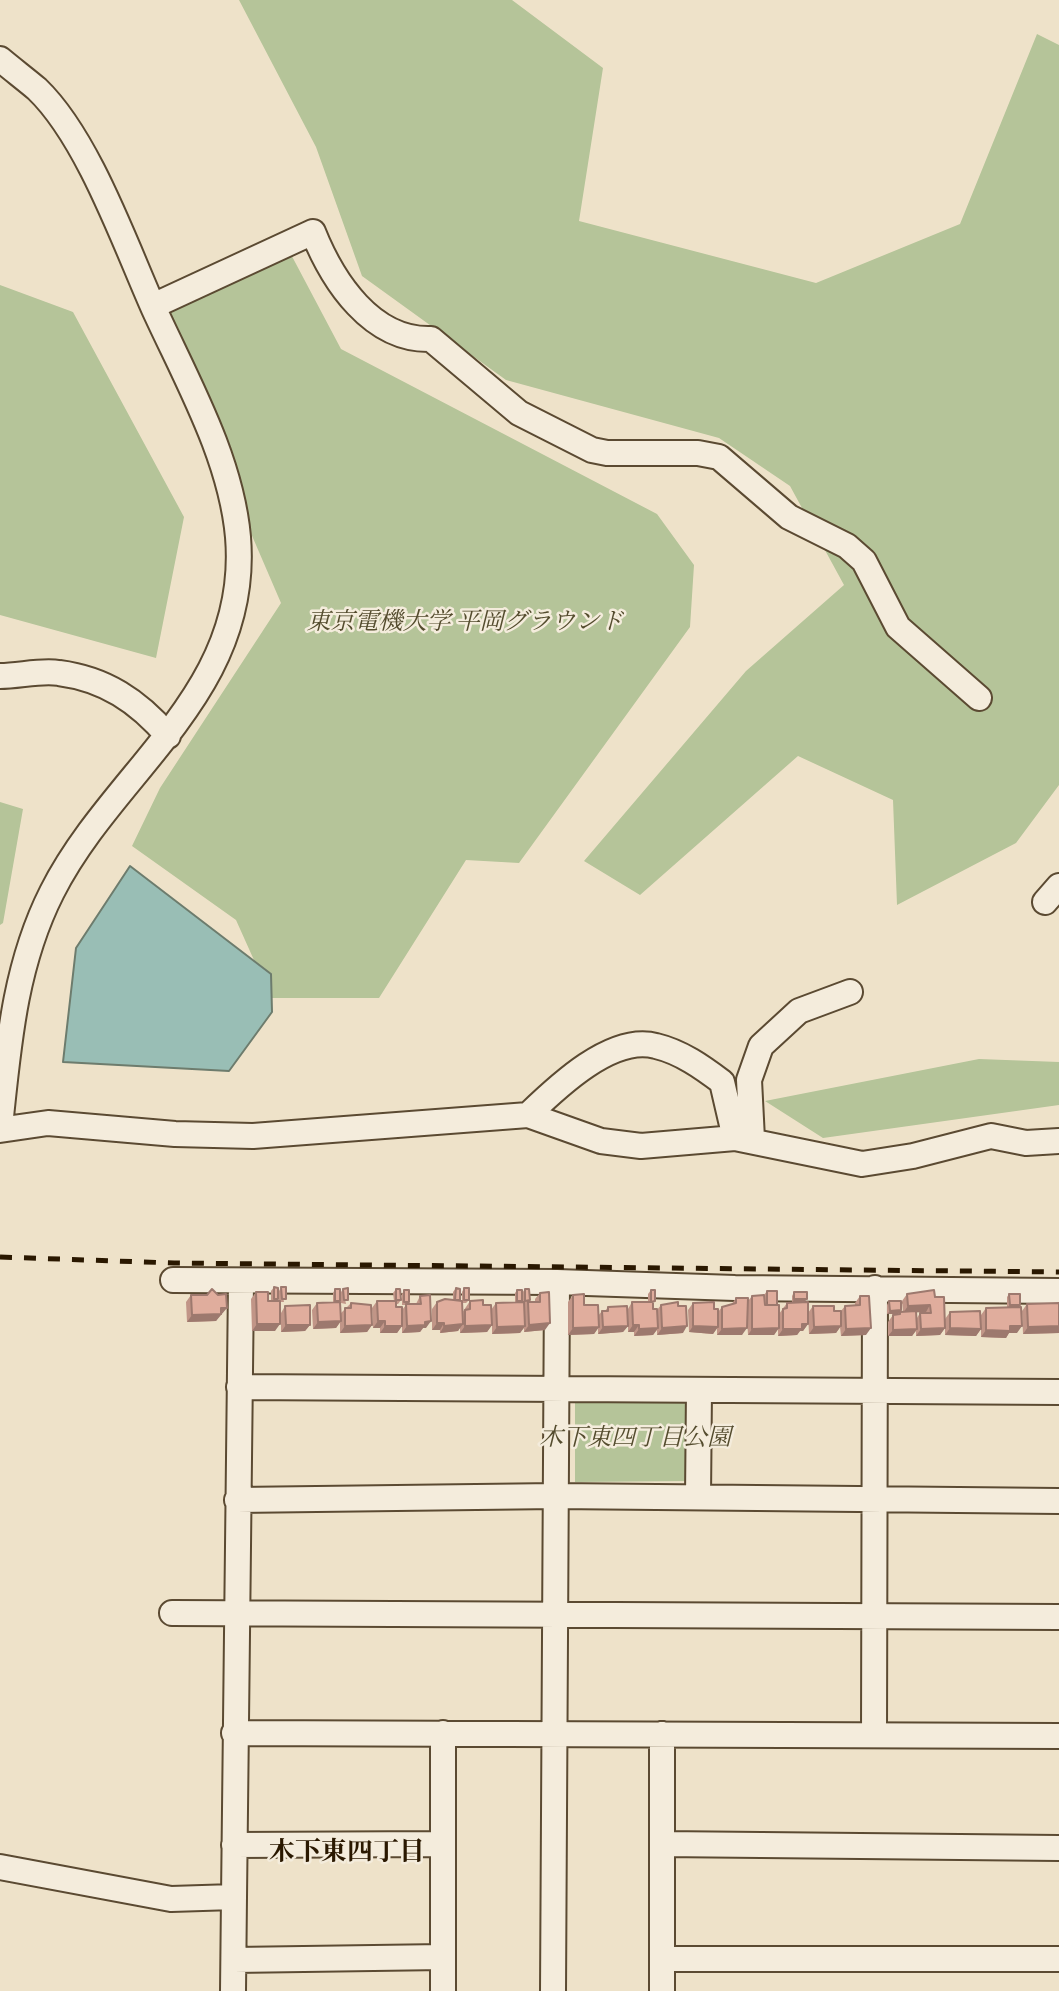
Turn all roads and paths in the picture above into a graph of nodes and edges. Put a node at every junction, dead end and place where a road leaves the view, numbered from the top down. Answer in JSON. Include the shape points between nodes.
{"nodes":[{"id":1,"x":0,"y":59,"type":"edge"},
{"id":2,"x":153,"y":306,"type":"junction"},
{"id":3,"x":0,"y":676,"type":"edge"},
{"id":4,"x":979,"y":698,"type":"dead end"},
{"id":5,"x":168,"y":736,"type":"junction"},
{"id":6,"x":850,"y":992,"type":"dead end"},
{"id":7,"x":528,"y":1115,"type":"junction"},
{"id":8,"x":2,"y":1129,"type":"edge"},
{"id":9,"x":743,"y":1138,"type":"junction"},
{"id":10,"x":1059,"y":1142,"type":"edge"},
{"id":11,"x":173,"y":1280,"type":"dead end"},
{"id":12,"x":557,"y":1282,"type":"junction"},
{"id":13,"x":241,"y":1283,"type":"junction"},
{"id":14,"x":875,"y":1288,"type":"junction"},
{"id":15,"x":1059,"y":1291,"type":"edge"},
{"id":16,"x":239,"y":1387,"type":"junction"},
{"id":17,"x":556,"y":1389,"type":"junction"},
{"id":18,"x":699,"y":1390,"type":"junction"},
{"id":19,"x":875,"y":1391,"type":"junction"},
{"id":20,"x":1059,"y":1392,"type":"edge"},
{"id":21,"x":556,"y":1496,"type":"junction"},
{"id":22,"x":698,"y":1497,"type":"junction"},
{"id":23,"x":874,"y":1499,"type":"junction"},
{"id":24,"x":237,"y":1500,"type":"junction"},
{"id":25,"x":1059,"y":1500,"type":"edge"},
{"id":26,"x":172,"y":1613,"type":"dead end"},
{"id":27,"x":236,"y":1613,"type":"junction"},
{"id":28,"x":555,"y":1613,"type":"junction"},
{"id":29,"x":874,"y":1616,"type":"junction"},
{"id":30,"x":1059,"y":1617,"type":"edge"},
{"id":31,"x":234,"y":1733,"type":"junction"},
{"id":32,"x":443,"y":1733,"type":"junction"},
{"id":33,"x":662,"y":1734,"type":"junction"},
{"id":34,"x":554,"y":1735,"type":"junction"},
{"id":35,"x":874,"y":1735,"type":"junction"},
{"id":36,"x":1059,"y":1736,"type":"edge"},
{"id":37,"x":443,"y":1844,"type":"junction"},
{"id":38,"x":662,"y":1844,"type":"junction"},
{"id":39,"x":234,"y":1845,"type":"junction"},
{"id":40,"x":1059,"y":1848,"type":"edge"},
{"id":41,"x":0,"y":1867,"type":"edge"},
{"id":42,"x":234,"y":1897,"type":"junction"},
{"id":43,"x":443,"y":1958,"type":"junction"},
{"id":44,"x":662,"y":1959,"type":"junction"},
{"id":45,"x":1059,"y":1959,"type":"edge"},
{"id":46,"x":234,"y":1960,"type":"junction"},
{"id":47,"x":233,"y":1991,"type":"edge"},
{"id":48,"x":443,"y":1991,"type":"edge"},
{"id":49,"x":553,"y":1991,"type":"edge"},
{"id":50,"x":662,"y":1991,"type":"edge"}],
"edges":[{"from":1,"to":2,"type":"street","via":[[39,91],[83,152]]},
{"from":2,"to":4,"type":"street","via":[[313,232],[324,259],[365,314],[413,340],[431,339],[519,414],[592,450],[719,457],[789,517],[847,546],[864,561],[898,627]]},
{"from":2,"to":5,"type":"street","via":[[224,472],[238,541],[235,597],[225,640],[204,683]]},
{"from":3,"to":5,"type":"street","via":[[58,672],[111,686],[146,710]]},
{"from":5,"to":8,"type":"street","via":[[84,838],[35,930],[17,987]]},
{"from":6,"to":9,"type":"street","via":[[799,1011],[761,1046],[749,1080]]},
{"from":7,"to":8,"type":"street","via":[[254,1136],[48,1123]]},
{"from":7,"to":9,"type":"street","via":[[601,1140],[641,1146]]},
{"from":7,"to":9,"type":"street","via":[[565,1079],[595,1061],[626,1047],[654,1045],[693,1061],[722,1082]]},
{"from":9,"to":10,"type":"street","via":[[862,1164],[991,1136],[1026,1143]]},
{"from":11,"to":13,"type":"street"},
{"from":12,"to":13,"type":"street"},
{"from":12,"to":14,"type":"street"},
{"from":12,"to":17,"type":"street"},
{"from":13,"to":16,"type":"street"},
{"from":14,"to":15,"type":"street"},
{"from":14,"to":19,"type":"street"},
{"from":16,"to":17,"type":"street"},
{"from":16,"to":24,"type":"street"},
{"from":17,"to":18,"type":"street"},
{"from":17,"to":21,"type":"street"},
{"from":18,"to":19,"type":"street"},
{"from":18,"to":22,"type":"street"},
{"from":19,"to":20,"type":"street"},
{"from":19,"to":23,"type":"street"},
{"from":21,"to":22,"type":"street"},
{"from":21,"to":24,"type":"street"},
{"from":21,"to":28,"type":"street"},
{"from":22,"to":23,"type":"street"},
{"from":23,"to":25,"type":"street"},
{"from":23,"to":29,"type":"street"},
{"from":24,"to":27,"type":"street"},
{"from":26,"to":27,"type":"street"},
{"from":27,"to":28,"type":"street"},
{"from":27,"to":31,"type":"street"},
{"from":28,"to":29,"type":"street"},
{"from":28,"to":34,"type":"street"},
{"from":29,"to":30,"type":"street"},
{"from":29,"to":35,"type":"street"},
{"from":31,"to":32,"type":"street"},
{"from":31,"to":39,"type":"street"},
{"from":32,"to":34,"type":"street"},
{"from":32,"to":37,"type":"street"},
{"from":33,"to":34,"type":"street"},
{"from":33,"to":35,"type":"street"},
{"from":33,"to":38,"type":"street"},
{"from":34,"to":49,"type":"street"},
{"from":35,"to":36,"type":"street"},
{"from":37,"to":39,"type":"street"},
{"from":37,"to":43,"type":"street"},
{"from":38,"to":40,"type":"street"},
{"from":38,"to":44,"type":"street"},
{"from":39,"to":42,"type":"street"},
{"from":41,"to":42,"type":"street","via":[[170,1899]]},
{"from":42,"to":46,"type":"street"},
{"from":43,"to":46,"type":"street"},
{"from":43,"to":48,"type":"street"},
{"from":44,"to":45,"type":"street"},
{"from":44,"to":50,"type":"street"},
{"from":46,"to":47,"type":"street"}]}
